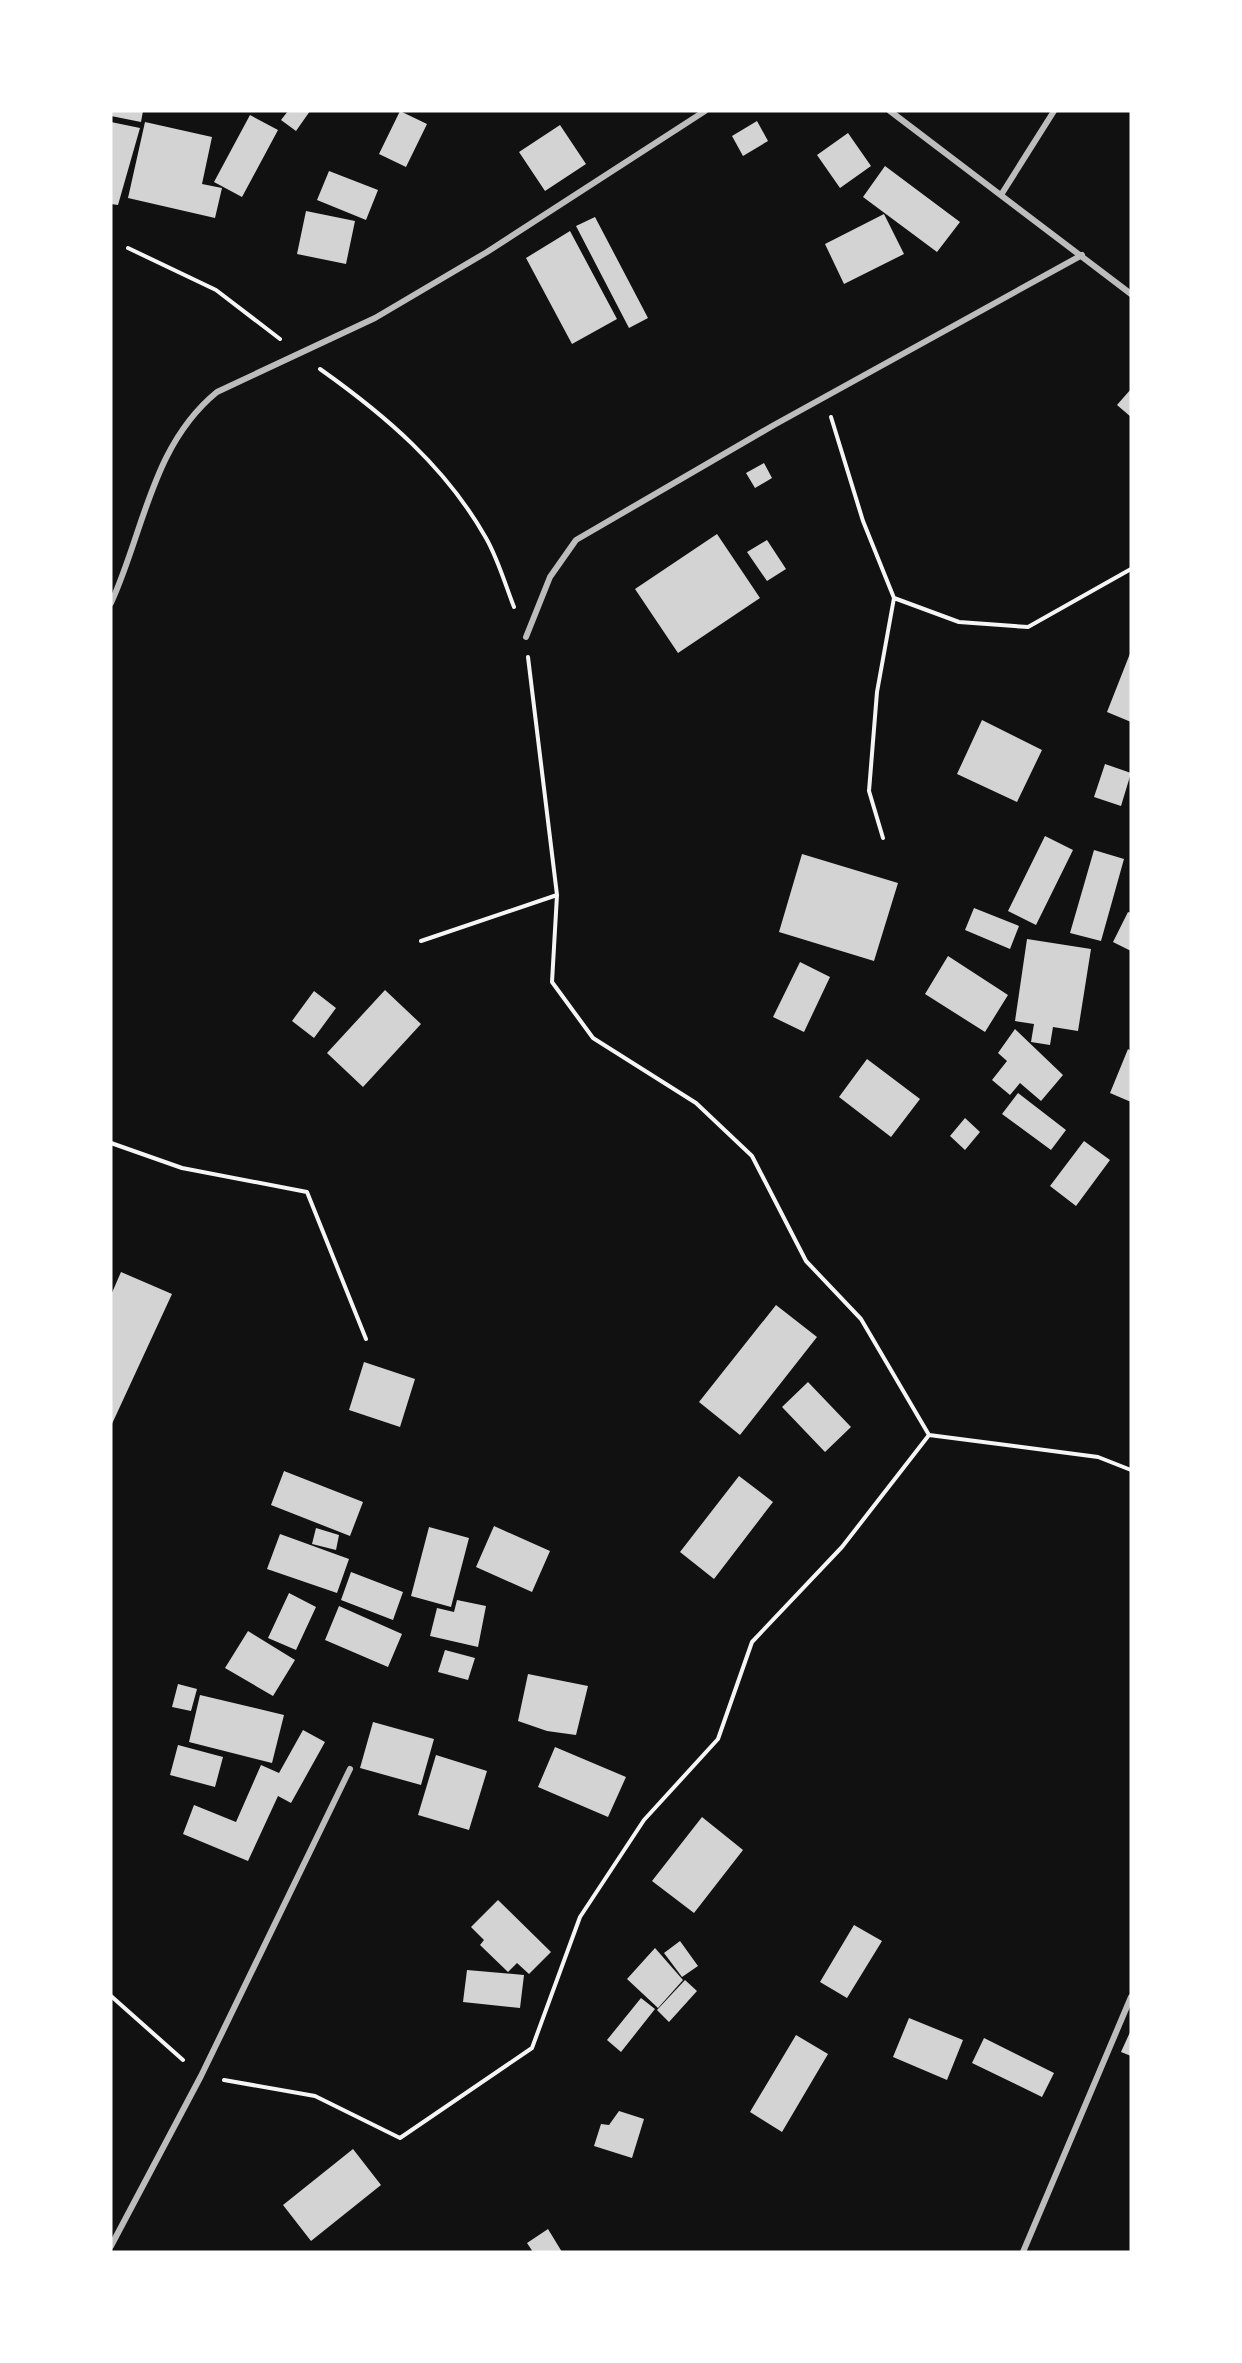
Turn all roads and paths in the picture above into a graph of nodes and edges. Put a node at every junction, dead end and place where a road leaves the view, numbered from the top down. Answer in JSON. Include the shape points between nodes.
{"nodes":[{"id":1,"x":705,"y":111,"type":"edge"},
{"id":2,"x":890,"y":111,"type":"edge"},
{"id":3,"x":1054,"y":111,"type":"edge"},
{"id":4,"x":1001,"y":195,"type":"junction"},
{"id":5,"x":128,"y":248,"type":"dead end"},
{"id":6,"x":1082,"y":255,"type":"junction"},
{"id":7,"x":1131,"y":294,"type":"edge"},
{"id":8,"x":298,"y":354,"type":"junction"},
{"id":9,"x":825,"y":397,"type":"junction"},
{"id":10,"x":1131,"y":569,"type":"edge"},
{"id":11,"x":894,"y":598,"type":"junction"},
{"id":12,"x":111,"y":603,"type":"edge"},
{"id":13,"x":526,"y":637,"type":"junction"},
{"id":14,"x":883,"y":838,"type":"dead end"},
{"id":15,"x":557,"y":895,"type":"junction"},
{"id":16,"x":421,"y":941,"type":"dead end"},
{"id":17,"x":111,"y":1143,"type":"edge"},
{"id":18,"x":366,"y":1339,"type":"dead end"},
{"id":19,"x":929,"y":1435,"type":"junction"},
{"id":20,"x":1131,"y":1470,"type":"edge"},
{"id":21,"x":350,"y":1769,"type":"dead end"},
{"id":22,"x":111,"y":1996,"type":"edge"},
{"id":23,"x":1131,"y":1997,"type":"edge"},
{"id":24,"x":201,"y":2076,"type":"junction"},
{"id":25,"x":111,"y":2246,"type":"edge"},
{"id":26,"x":1023,"y":2252,"type":"edge"}],
"edges":[{"from":1,"to":8,"type":"street","via":[[477,258],[375,318]]},
{"from":2,"to":4,"type":"street"},
{"from":3,"to":4,"type":"street"},
{"from":4,"to":6,"type":"street"},
{"from":5,"to":8,"type":"path","via":[[216,290]]},
{"from":6,"to":7,"type":"street"},
{"from":6,"to":9,"type":"street"},
{"from":8,"to":12,"type":"street","via":[[217,392],[197,408],[156,476]]},
{"from":8,"to":13,"type":"path","via":[[369,403],[430,459],[486,539]]},
{"from":9,"to":11,"type":"path","via":[[863,521]]},
{"from":9,"to":13,"type":"street","via":[[576,540],[550,577]]},
{"from":10,"to":11,"type":"path","via":[[1028,627],[959,622]]},
{"from":11,"to":14,"type":"path","via":[[877,692],[869,791]]},
{"from":13,"to":15,"type":"path"},
{"from":15,"to":16,"type":"path"},
{"from":15,"to":19,"type":"path","via":[[552,982],[593,1038],[696,1103],[752,1156],[806,1261],[861,1320]]},
{"from":17,"to":18,"type":"path","via":[[182,1168],[307,1192]]},
{"from":19,"to":20,"type":"path","via":[[1098,1457]]},
{"from":19,"to":24,"type":"path","via":[[842,1547],[752,1642],[718,1739],[644,1820],[580,1917],[532,2048],[400,2138],[315,2096]]},
{"from":21,"to":24,"type":"street"},
{"from":22,"to":24,"type":"path"},
{"from":23,"to":26,"type":"street"},
{"from":24,"to":25,"type":"street"}]}
